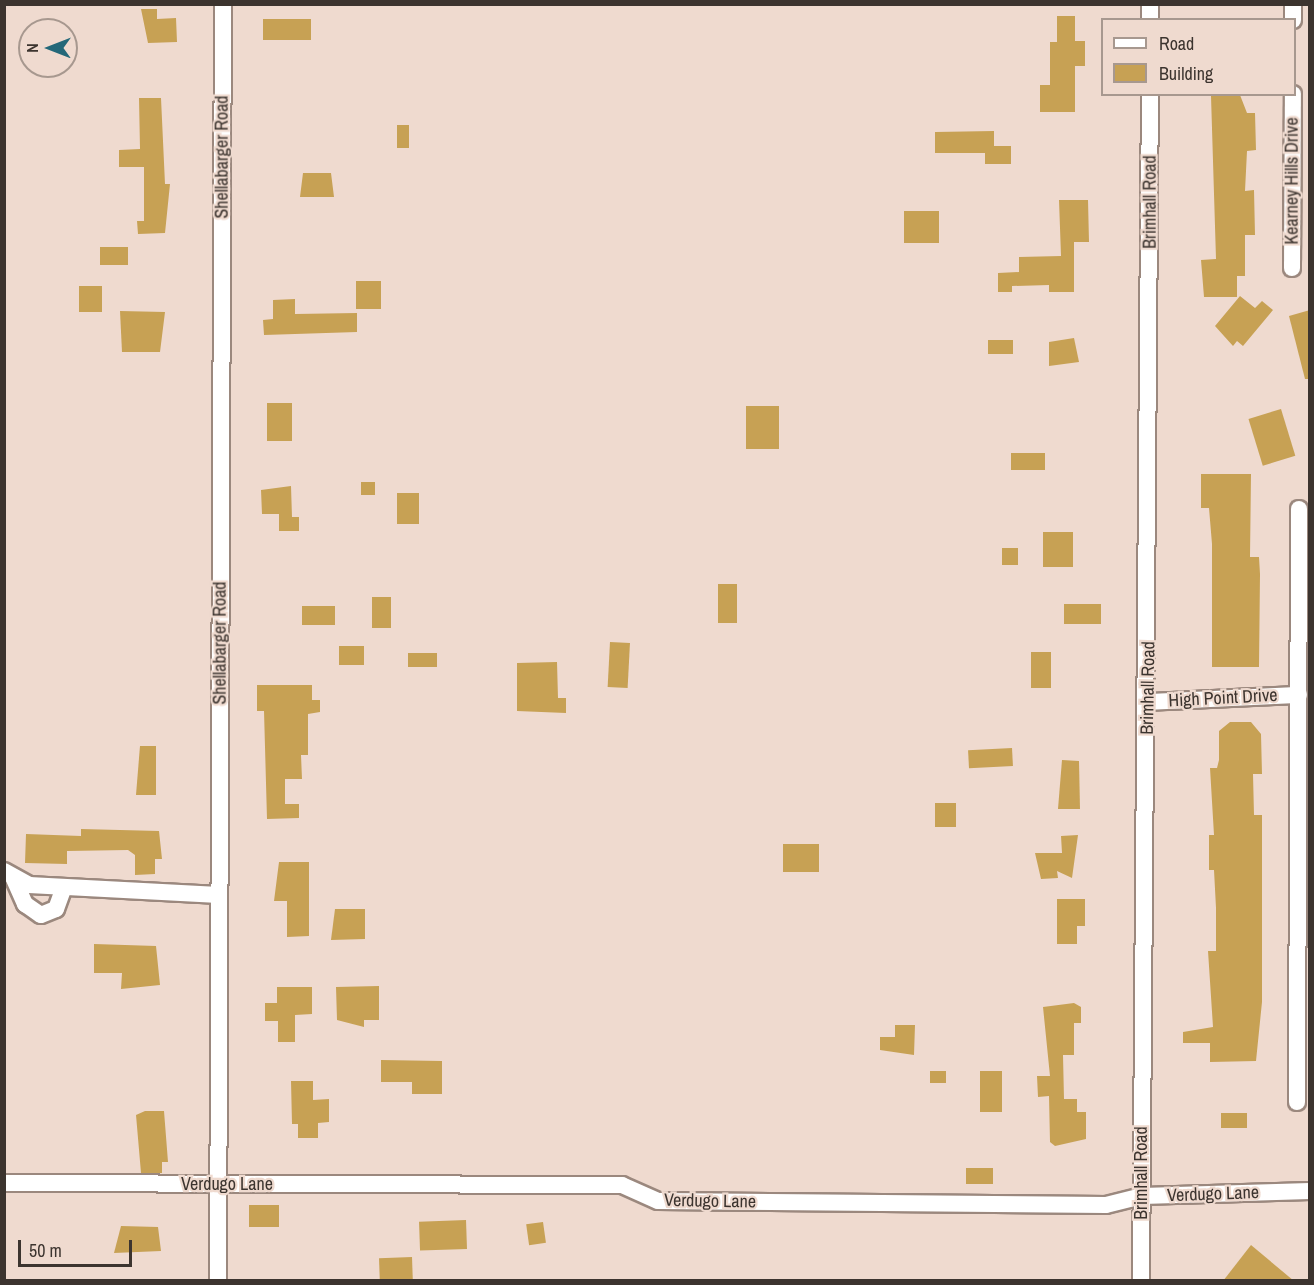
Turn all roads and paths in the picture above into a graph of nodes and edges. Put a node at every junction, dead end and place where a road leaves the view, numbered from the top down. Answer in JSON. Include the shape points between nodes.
{"nodes":[{"id":1,"x":223,"y":4,"type":"edge"},
{"id":2,"x":1150,"y":96,"type":"edge"},
{"id":3,"x":1293,"y":96,"type":"edge"},
{"id":4,"x":1301,"y":161,"type":"edge"},
{"id":5,"x":1292,"y":268,"type":"dead end"},
{"id":6,"x":1299,"y":509,"type":"dead end"},
{"id":7,"x":1299,"y":695,"type":"junction"},
{"id":8,"x":1148,"y":702,"type":"junction"},
{"id":9,"x":9,"y":874,"type":"edge"},
{"id":10,"x":64,"y":887,"type":"junction"},
{"id":11,"x":219,"y":895,"type":"junction"},
{"id":12,"x":1304,"y":925,"type":"edge"},
{"id":13,"x":1297,"y":1102,"type":"dead end"},
{"id":14,"x":4,"y":1183,"type":"edge"},
{"id":15,"x":218,"y":1184,"type":"junction"},
{"id":16,"x":1310,"y":1191,"type":"edge"},
{"id":17,"x":1142,"y":1196,"type":"junction"},
{"id":18,"x":218,"y":1281,"type":"edge"},
{"id":19,"x":1141,"y":1281,"type":"edge"}],
"edges":[{"from":1,"to":11,"type":"street","name":"Shellabarger Road"},
{"from":2,"to":8,"type":"street","name":"Brimhall Road"},
{"from":3,"to":4,"type":"street","name":"Kearney Hills Drive"},
{"from":4,"to":5,"type":"street","name":"Kearney Hills Drive"},
{"from":6,"to":7,"type":"street"},
{"from":7,"to":8,"type":"street","name":"High Point Drive"},
{"from":7,"to":12,"type":"street"},
{"from":8,"to":17,"type":"street","name":"Brimhall Road"},
{"from":9,"to":10,"type":"street","via":[[29,885]]},
{"from":9,"to":10,"type":"street","via":[[25,904],[40,915],[56,909]]},
{"from":10,"to":11,"type":"street"},
{"from":11,"to":15,"type":"street","name":"Shellabarger Road"},
{"from":12,"to":13,"type":"street"},
{"from":14,"to":15,"type":"street","name":"Verdugo Lane"},
{"from":15,"to":17,"type":"street","name":"Verdugo Lane","via":[[622,1185],[658,1201],[1106,1205]]},
{"from":15,"to":18,"type":"street","name":"Shellabarger Road"},
{"from":16,"to":17,"type":"street","name":"Verdugo Lane"},
{"from":17,"to":19,"type":"street","name":"Brimhall Road"}]}
